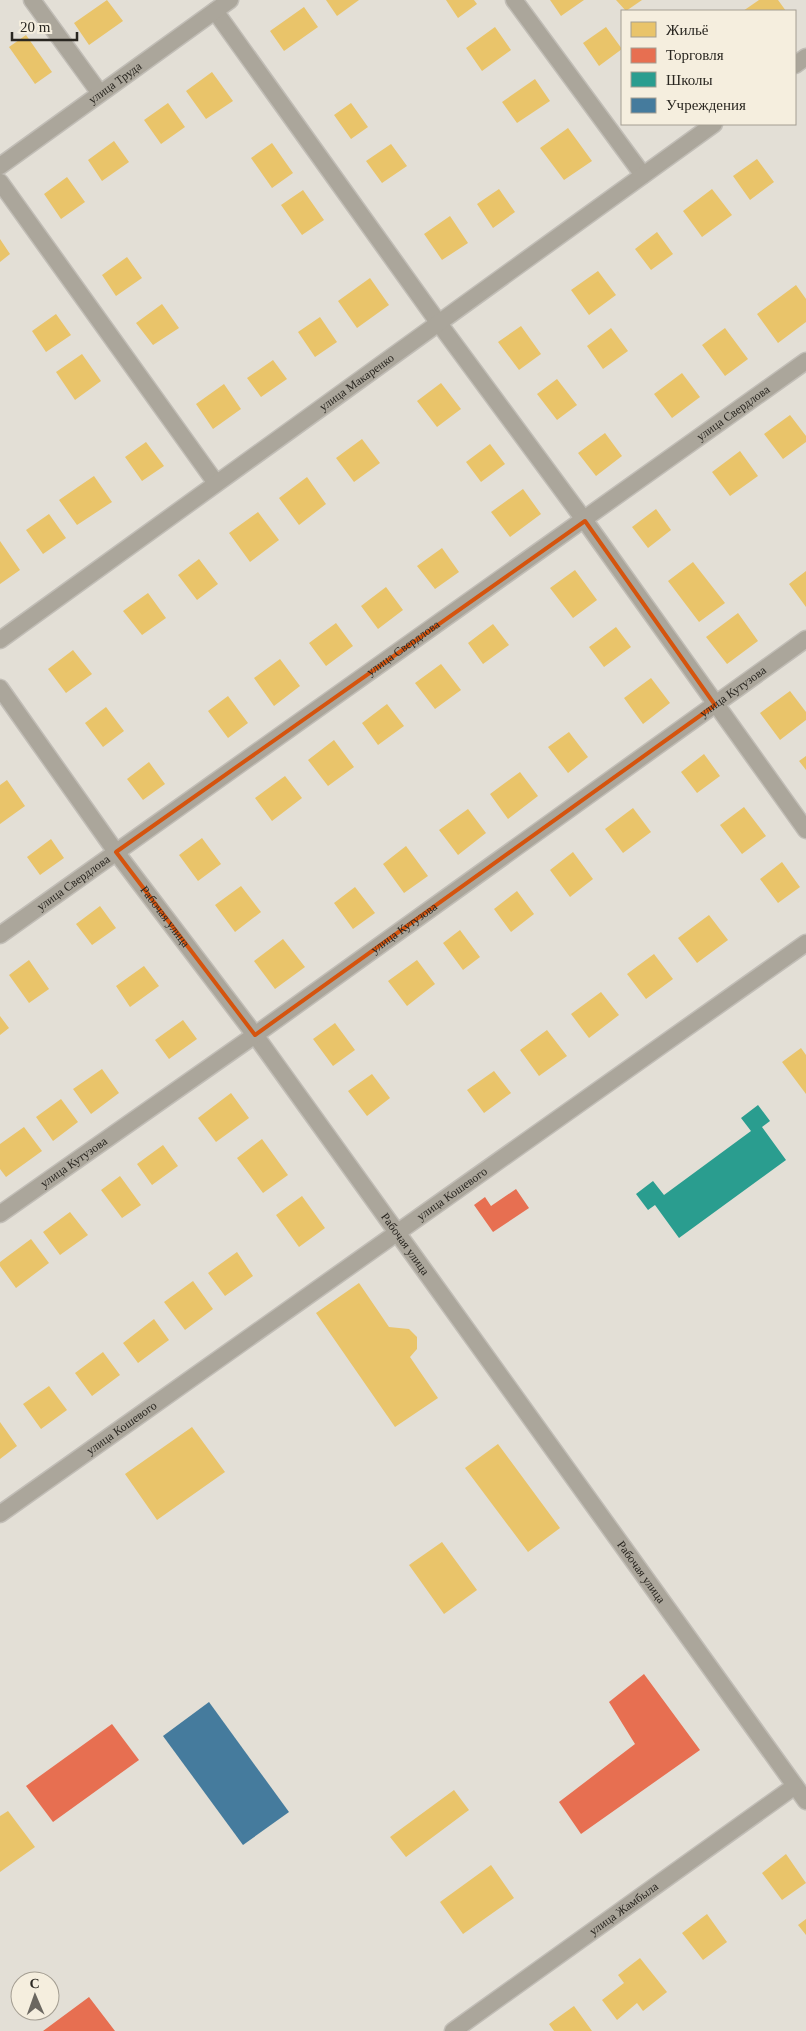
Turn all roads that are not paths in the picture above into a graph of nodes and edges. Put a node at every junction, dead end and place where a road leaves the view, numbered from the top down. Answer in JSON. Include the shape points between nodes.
{"nodes":[{"id":1,"x":32,"y":0,"type":"edge"},
{"id":2,"x":230,"y":0,"type":"edge"},
{"id":3,"x":514,"y":0,"type":"edge"},
{"id":4,"x":215,"y":10,"type":"junction"},
{"id":5,"x":806,"y":57,"type":"edge"},
{"id":6,"x":796,"y":65,"type":"edge"},
{"id":7,"x":99,"y":92,"type":"junction"},
{"id":8,"x":713,"y":125,"type":"edge"},
{"id":9,"x":0,"y":166,"type":"edge"},
{"id":10,"x":643,"y":175,"type":"junction"},
{"id":11,"x":0,"y":182,"type":"edge"},
{"id":12,"x":438,"y":322,"type":"junction"},
{"id":13,"x":806,"y":362,"type":"edge"},
{"id":14,"x":216,"y":484,"type":"junction"},
{"id":15,"x":585,"y":521,"type":"junction"},
{"id":16,"x":806,"y":639,"type":"edge"},
{"id":17,"x":0,"y":640,"type":"edge"},
{"id":18,"x":0,"y":688,"type":"edge"},
{"id":19,"x":715,"y":705,"type":"junction"},
{"id":20,"x":806,"y":830,"type":"edge"},
{"id":21,"x":116,"y":852,"type":"junction"},
{"id":22,"x":0,"y":936,"type":"edge"},
{"id":23,"x":806,"y":943,"type":"edge"},
{"id":24,"x":255,"y":1036,"type":"junction"},
{"id":25,"x":0,"y":1214,"type":"edge"},
{"id":26,"x":397,"y":1232,"type":"junction"},
{"id":27,"x":0,"y":1514,"type":"edge"},
{"id":28,"x":795,"y":1786,"type":"junction"},
{"id":29,"x":806,"y":1801,"type":"edge"},
{"id":30,"x":453,"y":2031,"type":"edge"}],
"edges":[{"from":1,"to":7,"type":"street"},
{"from":2,"to":4,"type":"street","name":"улица Труда"},
{"from":3,"to":10,"type":"street"},
{"from":4,"to":7,"type":"street","name":"улица Труда"},
{"from":4,"to":12,"type":"street"},
{"from":5,"to":6,"type":"street"},
{"from":7,"to":9,"type":"street","name":"улица Труда"},
{"from":8,"to":10,"type":"street","name":"улица Макаренко"},
{"from":10,"to":12,"type":"street","name":"улица Макаренко"},
{"from":11,"to":14,"type":"street"},
{"from":12,"to":14,"type":"street","name":"улица Макаренко"},
{"from":12,"to":15,"type":"street"},
{"from":13,"to":15,"type":"street","name":"улица Свердлова"},
{"from":14,"to":17,"type":"street","name":"улица Макаренко"},
{"from":15,"to":19,"type":"street"},
{"from":15,"to":21,"type":"street","name":"улица Свердлова"},
{"from":16,"to":19,"type":"street","name":"улица Кутузова"},
{"from":18,"to":21,"type":"street","name":"Рабочая улица"},
{"from":19,"to":20,"type":"street"},
{"from":19,"to":24,"type":"street","name":"улица Кутузова"},
{"from":21,"to":22,"type":"street","name":"улица Свердлова"},
{"from":21,"to":24,"type":"street","name":"Рабочая улица"},
{"from":23,"to":26,"type":"street","name":"улица Кошевого"},
{"from":24,"to":25,"type":"street","name":"улица Кутузова"},
{"from":24,"to":26,"type":"street","name":"Рабочая улица"},
{"from":26,"to":27,"type":"street","name":"улица Кошевого"},
{"from":26,"to":28,"type":"street","name":"Рабочая улица"},
{"from":28,"to":29,"type":"street","name":"Рабочая улица"},
{"from":28,"to":30,"type":"street","name":"улица Жамбыла"}]}
